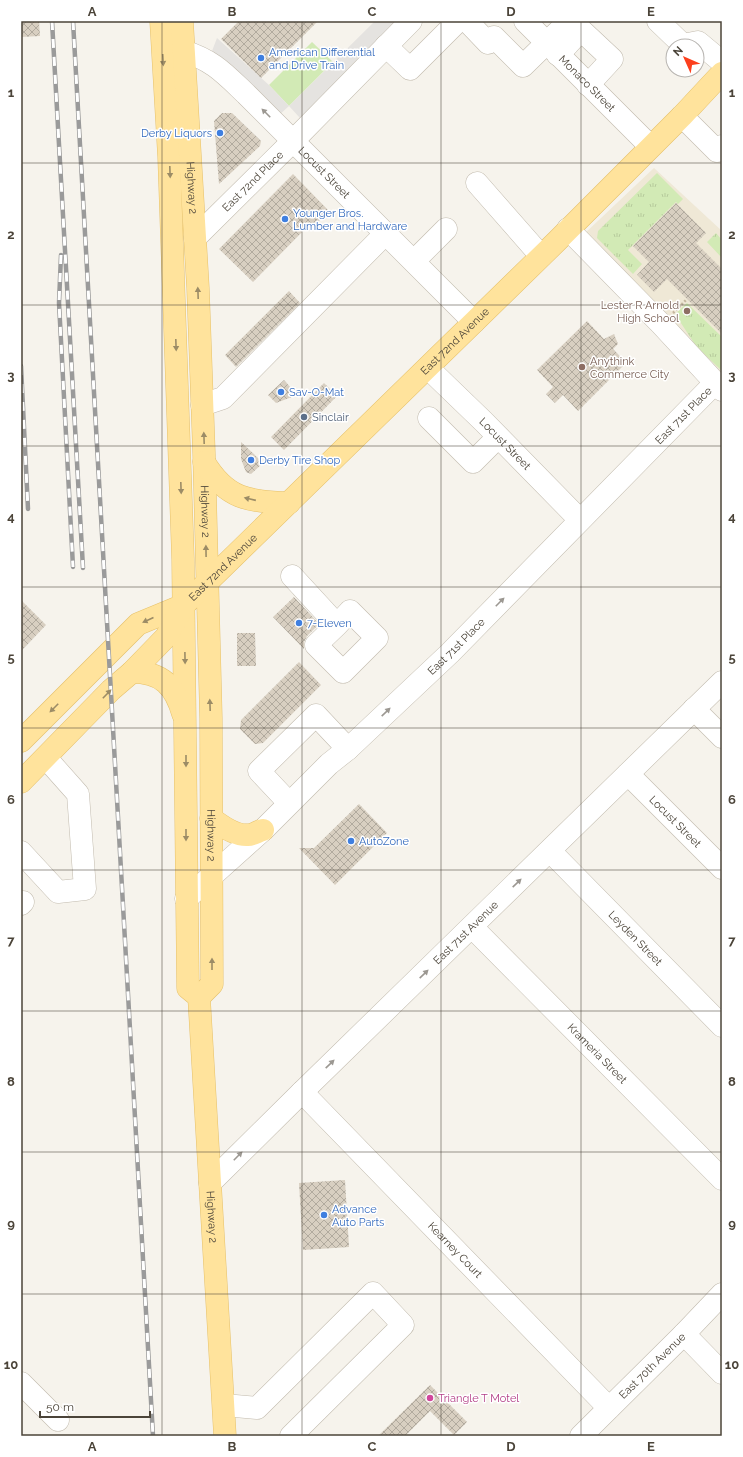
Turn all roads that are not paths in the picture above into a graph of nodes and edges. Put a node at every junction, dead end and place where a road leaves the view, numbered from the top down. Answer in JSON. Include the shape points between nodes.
{"nodes":[{"id":1,"x":161,"y":21,"type":"edge"},
{"id":2,"x":182,"y":21,"type":"edge"},
{"id":3,"x":458,"y":21,"type":"edge"},
{"id":4,"x":467,"y":21,"type":"edge"},
{"id":5,"x":525,"y":21,"type":"edge"},
{"id":6,"x":658,"y":21,"type":"edge"},
{"id":7,"x":402,"y":24,"type":"edge"},
{"id":8,"x":580,"y":24,"type":"edge"},
{"id":9,"x":386,"y":46,"type":"junction"},
{"id":10,"x":552,"y":49,"type":"junction"},
{"id":11,"x":183,"y":51,"type":"junction"},
{"id":12,"x":721,"y":74,"type":"edge"},
{"id":13,"x":588,"y":85,"type":"junction"},
{"id":14,"x":682,"y":116,"type":"junction"},
{"id":15,"x":293,"y":141,"type":"junction"},
{"id":16,"x":650,"y":146,"type":"junction"},
{"id":17,"x":722,"y":146,"type":"edge"},
{"id":18,"x":477,"y":183,"type":"dead end"},
{"id":19,"x":446,"y":229,"type":"dead end"},
{"id":20,"x":568,"y":229,"type":"junction"},
{"id":21,"x":386,"y":233,"type":"junction"},
{"id":22,"x":195,"y":238,"type":"junction"},
{"id":23,"x":541,"y":256,"type":"junction"},
{"id":24,"x":414,"y":261,"type":"junction"},
{"id":25,"x":474,"y":322,"type":"junction"},
{"id":26,"x":428,"y":368,"type":"junction"},
{"id":27,"x":719,"y":387,"type":"edge"},
{"id":28,"x":202,"y":406,"type":"junction"},
{"id":29,"x":429,"y":418,"type":"dead end"},
{"id":30,"x":498,"y":437,"type":"junction"},
{"id":31,"x":204,"y":462,"type":"junction"},
{"id":32,"x":289,"y":503,"type":"junction"},
{"id":33,"x":580,"y":520,"type":"junction"},
{"id":34,"x":292,"y":576,"type":"dead end"},
{"id":35,"x":206,"y":583,"type":"junction"},
{"id":36,"x":184,"y":605,"type":"junction"},
{"id":37,"x":337,"y":625,"type":"dead end"},
{"id":38,"x":132,"y":672,"type":"junction"},
{"id":39,"x":720,"y":688,"type":"edge"},
{"id":40,"x":694,"y":709,"type":"junction"},
{"id":41,"x":186,"y":726,"type":"junction"},
{"id":42,"x":722,"y":737,"type":"edge"},
{"id":43,"x":21,"y":742,"type":"edge"},
{"id":44,"x":353,"y":744,"type":"junction"},
{"id":45,"x":46,"y":758,"type":"junction"},
{"id":46,"x":628,"y":774,"type":"junction"},
{"id":47,"x":21,"y":782,"type":"edge"},
{"id":48,"x":290,"y":803,"type":"junction"},
{"id":49,"x":211,"y":818,"type":"junction"},
{"id":50,"x":263,"y":830,"type":"junction"},
{"id":51,"x":550,"y":851,"type":"junction"},
{"id":52,"x":21,"y":852,"type":"edge"},
{"id":53,"x":722,"y":868,"type":"edge"},
{"id":54,"x":212,"y":877,"type":"junction"},
{"id":55,"x":186,"y":899,"type":"junction"},
{"id":56,"x":472,"y":927,"type":"junction"},
{"id":57,"x":199,"y":997,"type":"junction"},
{"id":58,"x":722,"y":1026,"type":"edge"},
{"id":59,"x":302,"y":1092,"type":"junction"},
{"id":60,"x":722,"y":1179,"type":"edge"},
{"id":61,"x":210,"y":1183,"type":"junction"},
{"id":62,"x":722,"y":1294,"type":"edge"},
{"id":63,"x":684,"y":1334,"type":"junction"},
{"id":64,"x":722,"y":1373,"type":"edge"},
{"id":65,"x":21,"y":1383,"type":"edge"},
{"id":66,"x":224,"y":1405,"type":"junction"},
{"id":67,"x":609,"y":1408,"type":"junction"},
{"id":68,"x":58,"y":1420,"type":"dead end"},
{"id":69,"x":226,"y":1436,"type":"edge"},
{"id":70,"x":291,"y":1436,"type":"edge"},
{"id":71,"x":581,"y":1436,"type":"edge"}],
"edges":[{"from":1,"to":36,"type":"main road","name":"Highway 2","one_way":true,"via":[[169,157]]},
{"from":2,"to":11,"type":"main road","name":"Highway 2"},
{"from":3,"to":9,"type":"street","via":[[410,70]]},
{"from":4,"to":10,"type":"street","via":[[488,43],[494,37],[523,66]]},
{"from":5,"to":10,"type":"street","name":"Monaco Street"},
{"from":6,"to":12,"type":"street","via":[[683,45],[698,42]]},
{"from":7,"to":9,"type":"street","name":"East 72nd Place"},
{"from":8,"to":10,"type":"street"},
{"from":8,"to":13,"type":"street","via":[[612,59]]},
{"from":9,"to":15,"type":"street","name":"East 72nd Place"},
{"from":10,"to":13,"type":"street","name":"Monaco Street"},
{"from":15,"to":11,"type":"street","name":"Locust Street","one_way":true,"via":[[215,65]]},
{"from":11,"to":22,"type":"main road","name":"Highway 2"},
{"from":12,"to":14,"type":"main road","name":"East 72nd Avenue"},
{"from":13,"to":16,"type":"street","name":"Monaco Street"},
{"from":14,"to":16,"type":"main road","name":"East 72nd Avenue"},
{"from":14,"to":17,"type":"street","via":[[717,151]]},
{"from":15,"to":21,"type":"street","name":"Locust Street"},
{"from":15,"to":22,"type":"street","name":"East 72nd Place"},
{"from":16,"to":20,"type":"main road","name":"East 72nd Avenue"},
{"from":18,"to":23,"type":"street"},
{"from":19,"to":24,"type":"street"},
{"from":20,"to":23,"type":"main road","name":"East 72nd Avenue"},
{"from":20,"to":27,"type":"street"},
{"from":21,"to":24,"type":"street","name":"Locust Street"},
{"from":21,"to":28,"type":"street","via":[[223,398]]},
{"from":28,"to":22,"type":"main road","name":"Highway 2","one_way":true},
{"from":23,"to":25,"type":"main road","name":"East 72nd Avenue"},
{"from":24,"to":25,"type":"street","name":"Locust Street"},
{"from":25,"to":26,"type":"main road","name":"East 72nd Avenue"},
{"from":26,"to":30,"type":"street","name":"Locust Street"},
{"from":26,"to":32,"type":"main road","name":"East 72nd Avenue"},
{"from":27,"to":33,"type":"street","name":"East 71st Place"},
{"from":31,"to":28,"type":"main road","name":"Highway 2","one_way":true},
{"from":29,"to":30,"type":"street","via":[[473,462]]},
{"from":30,"to":33,"type":"street","name":"Locust Street"},
{"from":32,"to":31,"type":"main road","one_way":true,"via":[[263,502],[239,496],[215,479]]},
{"from":35,"to":31,"type":"main road","name":"Highway 2","one_way":true},
{"from":32,"to":35,"type":"main road","name":"East 72nd Avenue"},
{"from":44,"to":33,"type":"street","name":"East 71st Place","one_way":true,"via":[[450,652]]},
{"from":34,"to":37,"type":"street"},
{"from":35,"to":36,"type":"main road","name":"East 72nd Avenue"},
{"from":49,"to":35,"type":"main road","name":"Highway 2","one_way":true,"via":[[211,718]]},
{"from":36,"to":38,"type":"main road","name":"East 72nd Avenue","via":[[166,637]]},
{"from":36,"to":41,"type":"main road","name":"Highway 2","one_way":true},
{"from":36,"to":43,"type":"main road","name":"East 72nd Avenue","one_way":true,"via":[[138,624]]},
{"from":38,"to":41,"type":"main road","via":[[148,673],[168,685],[179,701]]},
{"from":45,"to":38,"type":"main road","name":"East 72nd Avenue","one_way":true,"via":[[111,690]]},
{"from":39,"to":40,"type":"street","name":"East 71st Avenue"},
{"from":40,"to":42,"type":"street"},
{"from":40,"to":46,"type":"street","name":"East 71st Avenue"},
{"from":41,"to":55,"type":"main road","name":"Highway 2","one_way":true},
{"from":44,"to":48,"type":"street","name":"East 71st Place"},
{"from":44,"to":48,"type":"street","via":[[316,715],[259,771]]},
{"from":45,"to":47,"type":"main road","name":"East 72nd Avenue"},
{"from":45,"to":52,"type":"street","via":[[78,794],[85,889],[58,892]]},
{"from":46,"to":51,"type":"street","name":"East 71st Avenue"},
{"from":46,"to":53,"type":"street","name":"Locust Street"},
{"from":48,"to":50,"type":"street","name":"East 71st Place"},
{"from":49,"to":50,"type":"main road","via":[[222,827],[248,835]]},
{"from":49,"to":54,"type":"main road","name":"Highway 2"},
{"from":50,"to":54,"type":"street","name":"East 71st Place"},
{"from":56,"to":51,"type":"street","name":"East 71st Avenue","one_way":true},
{"from":51,"to":58,"type":"street","name":"Leyden Street"},
{"from":54,"to":55,"type":"street","name":"East 71st Place"},
{"from":57,"to":54,"type":"main road","name":"Highway 2","one_way":true,"via":[[212,984]]},
{"from":55,"to":57,"type":"main road","name":"Highway 2","via":[[188,988]]},
{"from":59,"to":56,"type":"street","name":"East 71st Avenue","one_way":true},
{"from":56,"to":60,"type":"street","name":"Krameria Street"},
{"from":57,"to":61,"type":"main road","name":"Highway 2"},
{"from":61,"to":59,"type":"street","name":"East 71st Avenue","one_way":true},
{"from":59,"to":67,"type":"street","name":"Kearney Court"},
{"from":61,"to":66,"type":"main road","name":"Highway 2"},
{"from":62,"to":63,"type":"street","name":"East 70th Avenue"},
{"from":63,"to":64,"type":"street"},
{"from":63,"to":67,"type":"street","name":"East 70th Avenue"},
{"from":65,"to":68,"type":"street"},
{"from":66,"to":69,"type":"main road","name":"Highway 2"},
{"from":66,"to":70,"type":"street","via":[[257,1408],[373,1293],[403,1325]]},
{"from":67,"to":71,"type":"street","name":"East 70th Avenue"}]}
